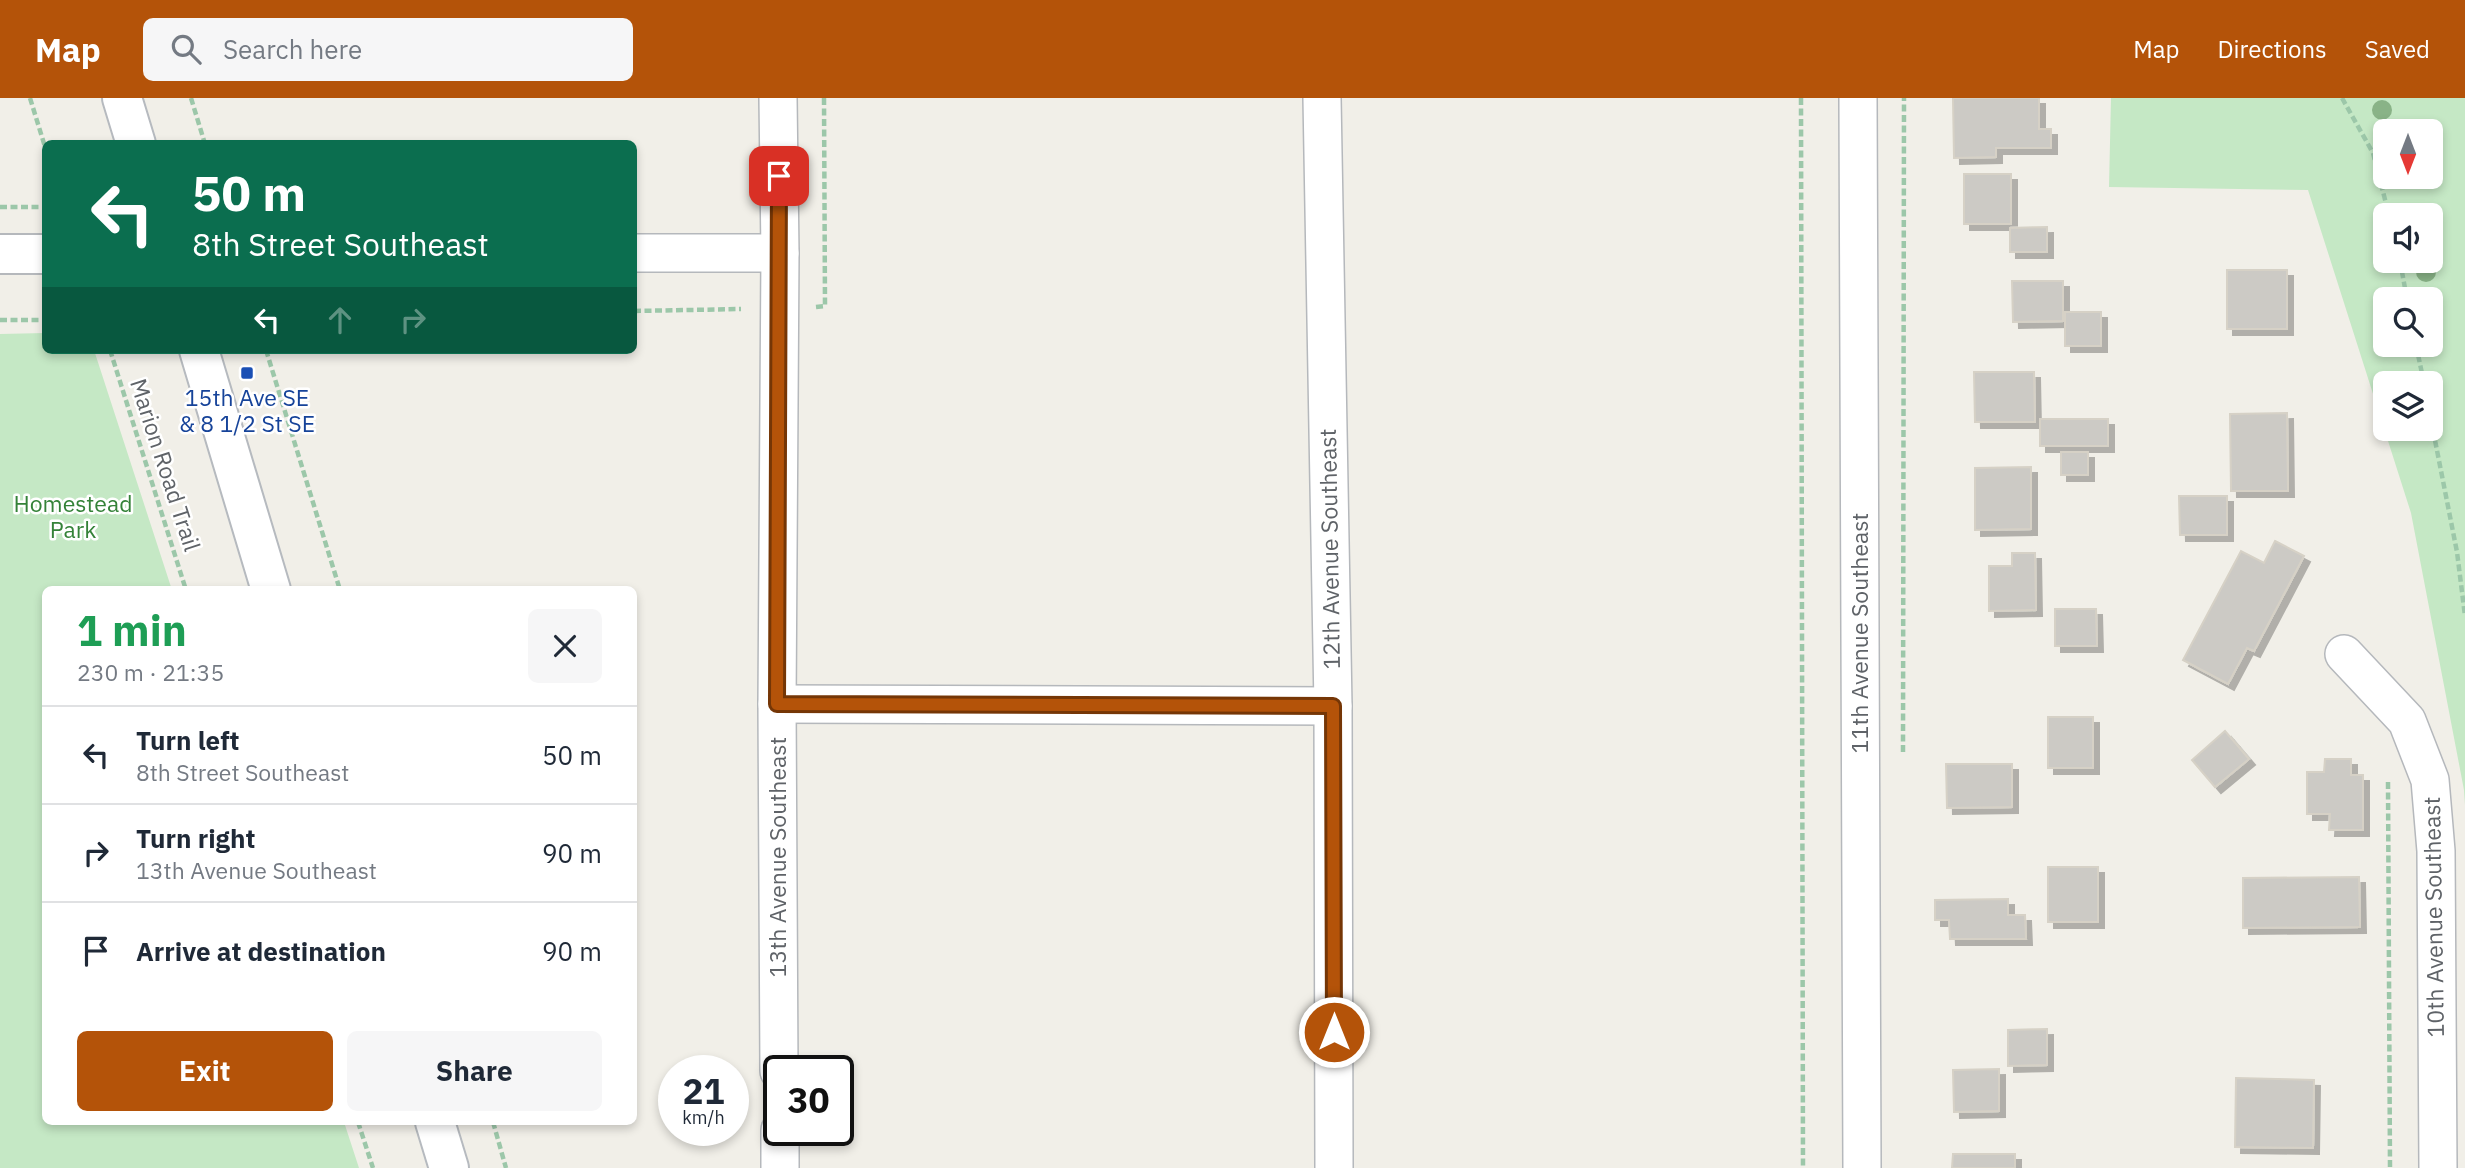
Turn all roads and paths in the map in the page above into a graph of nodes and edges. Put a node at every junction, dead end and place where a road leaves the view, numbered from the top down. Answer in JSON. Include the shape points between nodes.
{"nodes":[{"id":1,"x":30,"y":98,"type":"edge"},
{"id":2,"x":122,"y":98,"type":"edge"},
{"id":3,"x":191,"y":98,"type":"edge"},
{"id":4,"x":778,"y":98,"type":"edge"},
{"id":5,"x":824,"y":98,"type":"edge"},
{"id":6,"x":1322,"y":98,"type":"edge"},
{"id":7,"x":1801,"y":98,"type":"edge"},
{"id":8,"x":1858,"y":98,"type":"edge"},
{"id":9,"x":1904,"y":98,"type":"edge"},
{"id":10,"x":2343,"y":98,"type":"edge"},
{"id":11,"x":43,"y":140,"type":"edge"},
{"id":12,"x":135,"y":140,"type":"edge"},
{"id":13,"x":204,"y":140,"type":"edge"},
{"id":14,"x":2386,"y":203,"type":"edge"},
{"id":15,"x":0,"y":207,"type":"edge"},
{"id":16,"x":42,"y":207,"type":"edge"},
{"id":17,"x":637,"y":253,"type":"edge"},
{"id":18,"x":780,"y":253,"type":"junction"},
{"id":19,"x":0,"y":254,"type":"edge"},
{"id":20,"x":42,"y":254,"type":"edge"},
{"id":21,"x":825,"y":306,"type":"dead end"},
{"id":22,"x":722,"y":309,"type":"dead end"},
{"id":23,"x":637,"y":312,"type":"edge"},
{"id":24,"x":0,"y":320,"type":"edge"},
{"id":25,"x":42,"y":320,"type":"edge"},
{"id":26,"x":111,"y":354,"type":"edge"},
{"id":27,"x":201,"y":354,"type":"edge"},
{"id":28,"x":267,"y":354,"type":"edge"},
{"id":29,"x":2435,"y":441,"type":"edge"},
{"id":30,"x":186,"y":586,"type":"edge"},
{"id":31,"x":270,"y":586,"type":"edge"},
{"id":32,"x":339,"y":586,"type":"edge"},
{"id":33,"x":2465,"y":616,"type":"edge"},
{"id":34,"x":2344,"y":654,"type":"dead end"},
{"id":35,"x":777,"y":704,"type":"junction"},
{"id":36,"x":1333,"y":706,"type":"junction"},
{"id":37,"x":1903,"y":752,"type":"dead end"},
{"id":38,"x":2388,"y":781,"type":"dead end"},
{"id":39,"x":779,"y":1055,"type":"edge"},
{"id":40,"x":359,"y":1125,"type":"edge"},
{"id":41,"x":436,"y":1125,"type":"edge"},
{"id":42,"x":494,"y":1125,"type":"edge"},
{"id":43,"x":780,"y":1146,"type":"edge"},
{"id":44,"x":373,"y":1168,"type":"edge"},
{"id":45,"x":449,"y":1168,"type":"edge"},
{"id":46,"x":506,"y":1168,"type":"edge"},
{"id":47,"x":780,"y":1168,"type":"edge"},
{"id":48,"x":1334,"y":1168,"type":"edge"},
{"id":49,"x":1803,"y":1168,"type":"edge"},
{"id":50,"x":1861,"y":1168,"type":"edge"},
{"id":51,"x":2390,"y":1168,"type":"edge"},
{"id":52,"x":2438,"y":1168,"type":"edge"}],
"edges":[{"from":1,"to":11,"type":"path"},
{"from":2,"to":12,"type":"main road"},
{"from":3,"to":13,"type":"path"},
{"from":4,"to":18,"type":"street","name":"13th Avenue Southeast"},
{"from":5,"to":21,"type":"path"},
{"from":6,"to":36,"type":"street","name":"12th Avenue Southeast"},
{"from":7,"to":49,"type":"path"},
{"from":8,"to":50,"type":"street","name":"11th Avenue Southeast"},
{"from":9,"to":37,"type":"path"},
{"from":10,"to":14,"type":"path","via":[[2373,153]]},
{"from":15,"to":16,"type":"path"},
{"from":17,"to":18,"type":"street"},
{"from":18,"to":35,"type":"street","name":"13th Avenue Southeast"},
{"from":19,"to":20,"type":"main road"},
{"from":22,"to":23,"type":"path"},
{"from":24,"to":25,"type":"path"},
{"from":26,"to":30,"type":"path","name":"Marion Road Trail"},
{"from":27,"to":31,"type":"main road"},
{"from":28,"to":32,"type":"path"},
{"from":29,"to":33,"type":"path"},
{"from":34,"to":52,"type":"street","name":"10th Avenue Southeast","via":[[2407,722],[2430,779],[2437,851]]},
{"from":35,"to":36,"type":"street"},
{"from":35,"to":39,"type":"street","name":"13th Avenue Southeast"},
{"from":36,"to":48,"type":"street","name":"12th Avenue Southeast"},
{"from":38,"to":51,"type":"path"},
{"from":40,"to":44,"type":"path"},
{"from":41,"to":45,"type":"main road"},
{"from":42,"to":46,"type":"path"},
{"from":43,"to":47,"type":"street"}]}
